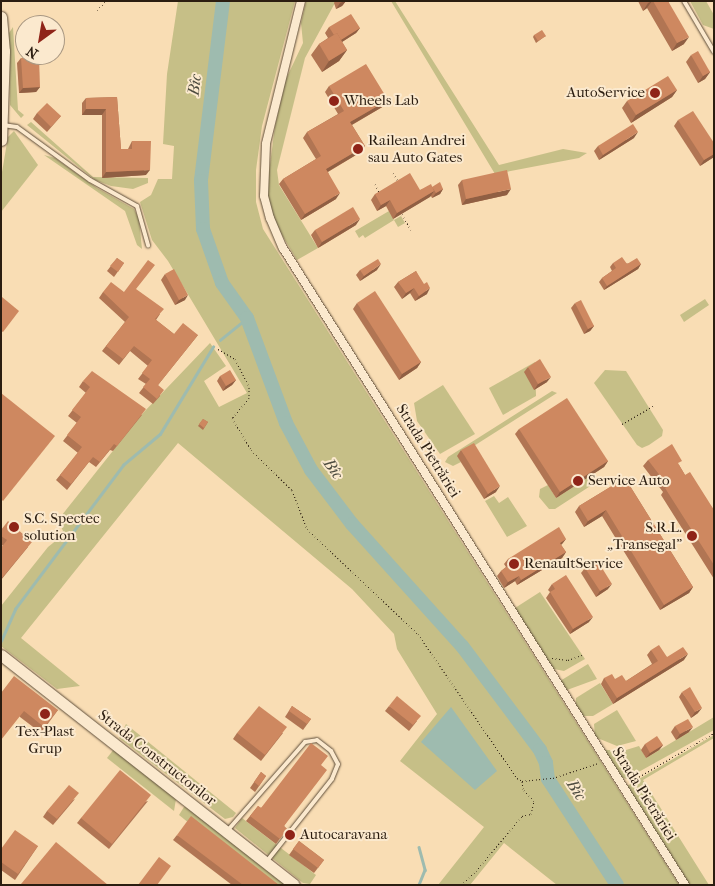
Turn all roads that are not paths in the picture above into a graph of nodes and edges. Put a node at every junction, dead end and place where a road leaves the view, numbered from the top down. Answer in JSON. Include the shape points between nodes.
{"nodes":[{"id":1,"x":300,"y":1,"type":"edge"},
{"id":2,"x":684,"y":1,"type":"edge"},
{"id":3,"x":1,"y":17,"type":"edge"},
{"id":4,"x":714,"y":52,"type":"edge"},
{"id":5,"x":3,"y":125,"type":"junction"},
{"id":6,"x":1,"y":140,"type":"edge"},
{"id":7,"x":148,"y":245,"type":"dead end"},
{"id":8,"x":1,"y":655,"type":"edge"},
{"id":9,"x":227,"y":832,"type":"junction"},
{"id":10,"x":266,"y":863,"type":"junction"},
{"id":11,"x":294,"y":885,"type":"edge"},
{"id":12,"x":685,"y":885,"type":"edge"}],
"edges":[{"from":1,"to":12,"type":"street","name":"Strada Pietrăriei","via":[[266,144],[264,196],[283,248]]},
{"from":2,"to":4,"type":"lane"},
{"from":3,"to":5,"type":"street"},
{"from":5,"to":6,"type":"street"},
{"from":5,"to":7,"type":"lane","via":[[17,127],[90,180],[137,206]]},
{"from":8,"to":9,"type":"street","name":"Strada Constructorilor"},
{"from":9,"to":10,"type":"street","name":"Strada Constructorilor"},
{"from":9,"to":10,"type":"lane","via":[[305,742],[317,740],[337,757],[336,772]]},
{"from":10,"to":11,"type":"street","name":"Strada Constructorilor"}]}
